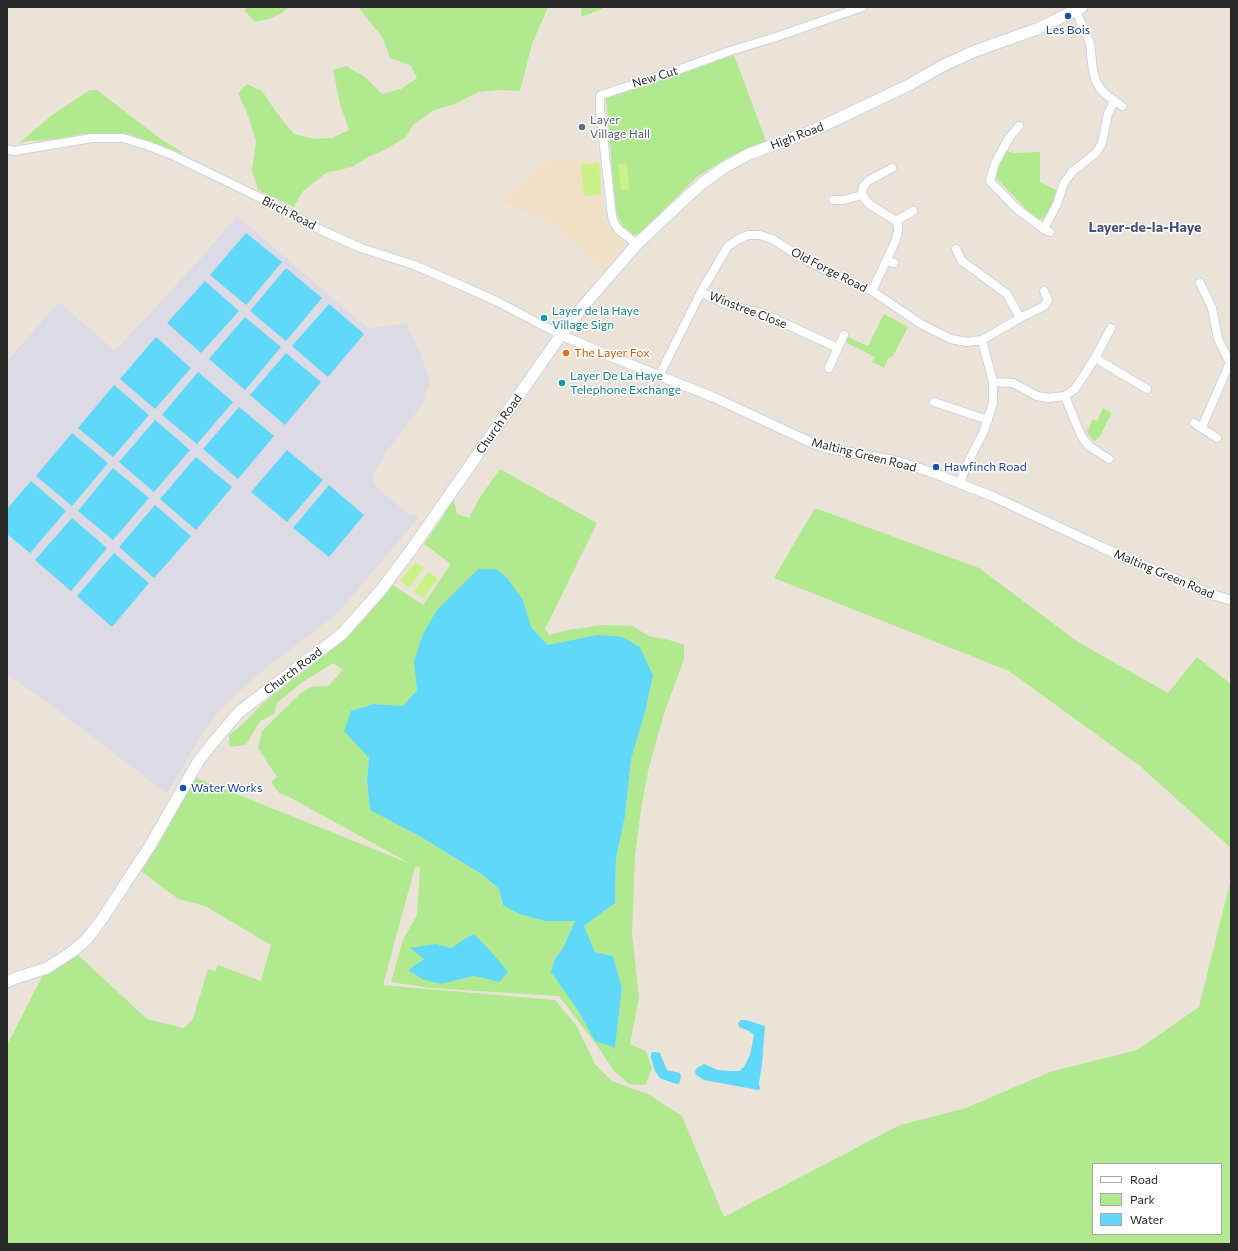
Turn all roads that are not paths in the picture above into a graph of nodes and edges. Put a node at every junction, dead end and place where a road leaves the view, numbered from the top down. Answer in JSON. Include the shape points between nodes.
{"nodes":[{"id":1,"x":862,"y":7,"type":"edge"},
{"id":2,"x":1079,"y":9,"type":"edge"},
{"id":3,"x":1114,"y":101,"type":"junction"},
{"id":4,"x":1122,"y":106,"type":"dead end"},
{"id":5,"x":1019,"y":126,"type":"dead end"},
{"id":6,"x":7,"y":149,"type":"edge"},
{"id":7,"x":892,"y":168,"type":"dead end"},
{"id":8,"x":862,"y":195,"type":"junction"},
{"id":9,"x":833,"y":200,"type":"dead end"},
{"id":10,"x":913,"y":211,"type":"dead end"},
{"id":11,"x":896,"y":222,"type":"junction"},
{"id":12,"x":637,"y":244,"type":"junction"},
{"id":13,"x":956,"y":249,"type":"dead end"},
{"id":14,"x":1200,"y":283,"type":"dead end"},
{"id":15,"x":872,"y":291,"type":"junction"},
{"id":16,"x":1044,"y":291,"type":"dead end"},
{"id":17,"x":701,"y":292,"type":"junction"},
{"id":18,"x":1020,"y":318,"type":"junction"},
{"id":19,"x":1111,"y":328,"type":"dead end"},
{"id":20,"x":561,"y":335,"type":"junction"},
{"id":21,"x":844,"y":335,"type":"dead end"},
{"id":22,"x":982,"y":340,"type":"junction"},
{"id":23,"x":838,"y":348,"type":"junction"},
{"id":24,"x":1095,"y":358,"type":"junction"},
{"id":25,"x":1231,"y":360,"type":"edge"},
{"id":26,"x":829,"y":368,"type":"dead end"},
{"id":27,"x":659,"y":376,"type":"junction"},
{"id":28,"x":993,"y":382,"type":"junction"},
{"id":29,"x":1146,"y":389,"type":"dead end"},
{"id":30,"x":1065,"y":396,"type":"junction"},
{"id":31,"x":934,"y":402,"type":"dead end"},
{"id":32,"x":988,"y":420,"type":"junction"},
{"id":33,"x":1217,"y":438,"type":"dead end"},
{"id":34,"x":1109,"y":459,"type":"dead end"},
{"id":35,"x":960,"y":483,"type":"junction"},
{"id":36,"x":1227,"y":599,"type":"edge"},
{"id":37,"x":1231,"y":606,"type":"edge"},
{"id":38,"x":7,"y":982,"type":"edge"}],
"edges":[{"from":1,"to":12,"type":"street","name":"New Cut","via":[[601,94],[600,110],[612,216],[619,230]]},
{"from":2,"to":3,"type":"street","via":[[1080,23],[1090,43],[1096,81],[1101,90]]},
{"from":2,"to":12,"type":"main road","name":"High Road","via":[[942,66],[909,85],[825,125],[749,154],[704,182]]},
{"from":3,"to":4,"type":"street"},
{"from":3,"to":5,"type":"street","via":[[1108,114],[1102,143],[1096,154],[1072,172],[1064,183],[1047,230],[1017,209],[988,183],[1009,138]]},
{"from":6,"to":20,"type":"street","name":"Birch Road","via":[[14,151],[92,138],[123,138],[149,146],[269,202],[321,230],[361,248],[414,265],[458,284]]},
{"from":7,"to":8,"type":"street","via":[[868,181]]},
{"from":8,"to":9,"type":"street"},
{"from":8,"to":11,"type":"street","via":[[869,204]]},
{"from":10,"to":11,"type":"street"},
{"from":11,"to":15,"type":"street","via":[[898,232],[891,262]]},
{"from":12,"to":20,"type":"main road","name":"High Road"},
{"from":13,"to":18,"type":"street","via":[[962,261],[1007,294]]},
{"from":14,"to":25,"type":"street","via":[[1212,308],[1218,339],[1228,359]]},
{"from":15,"to":17,"type":"street","name":"Old Forge Road","via":[[831,273],[772,238],[748,235],[728,246]]},
{"from":15,"to":22,"type":"street","name":"Old Forge Road","via":[[921,324],[951,339],[967,342]]},
{"from":16,"to":18,"type":"street","name":"Old Forge Road","via":[[1048,300],[1044,306]]},
{"from":17,"to":23,"type":"street","name":"Winstree Close","via":[[725,304],[764,314]]},
{"from":17,"to":27,"type":"street","name":"Old Forge Road"},
{"from":18,"to":22,"type":"street","name":"Old Forge Road"},
{"from":19,"to":24,"type":"street"},
{"from":20,"to":27,"type":"street","name":"Malting Green Road"},
{"from":20,"to":38,"type":"main road","name":"Church Road","via":[[381,590],[342,634],[239,712],[211,744],[150,846],[86,940],[47,968]]},
{"from":21,"to":23,"type":"street"},
{"from":22,"to":28,"type":"street"},
{"from":23,"to":26,"type":"street"},
{"from":24,"to":29,"type":"street"},
{"from":24,"to":30,"type":"street","via":[[1075,389]]},
{"from":25,"to":33,"type":"street","via":[[1198,425]]},
{"from":27,"to":35,"type":"street","name":"Malting Green Road","via":[[713,397],[826,448],[896,461]]},
{"from":28,"to":30,"type":"street","via":[[1013,383],[1038,396],[1048,398]]},
{"from":28,"to":32,"type":"street","via":[[993,403]]},
{"from":30,"to":34,"type":"street","via":[[1084,440]]},
{"from":31,"to":32,"type":"street"},
{"from":32,"to":35,"type":"street"},
{"from":35,"to":36,"type":"street","name":"Malting Green Road","via":[[1101,547]]},
{"from":36,"to":37,"type":"street","name":"Malting Green Road"}]}
